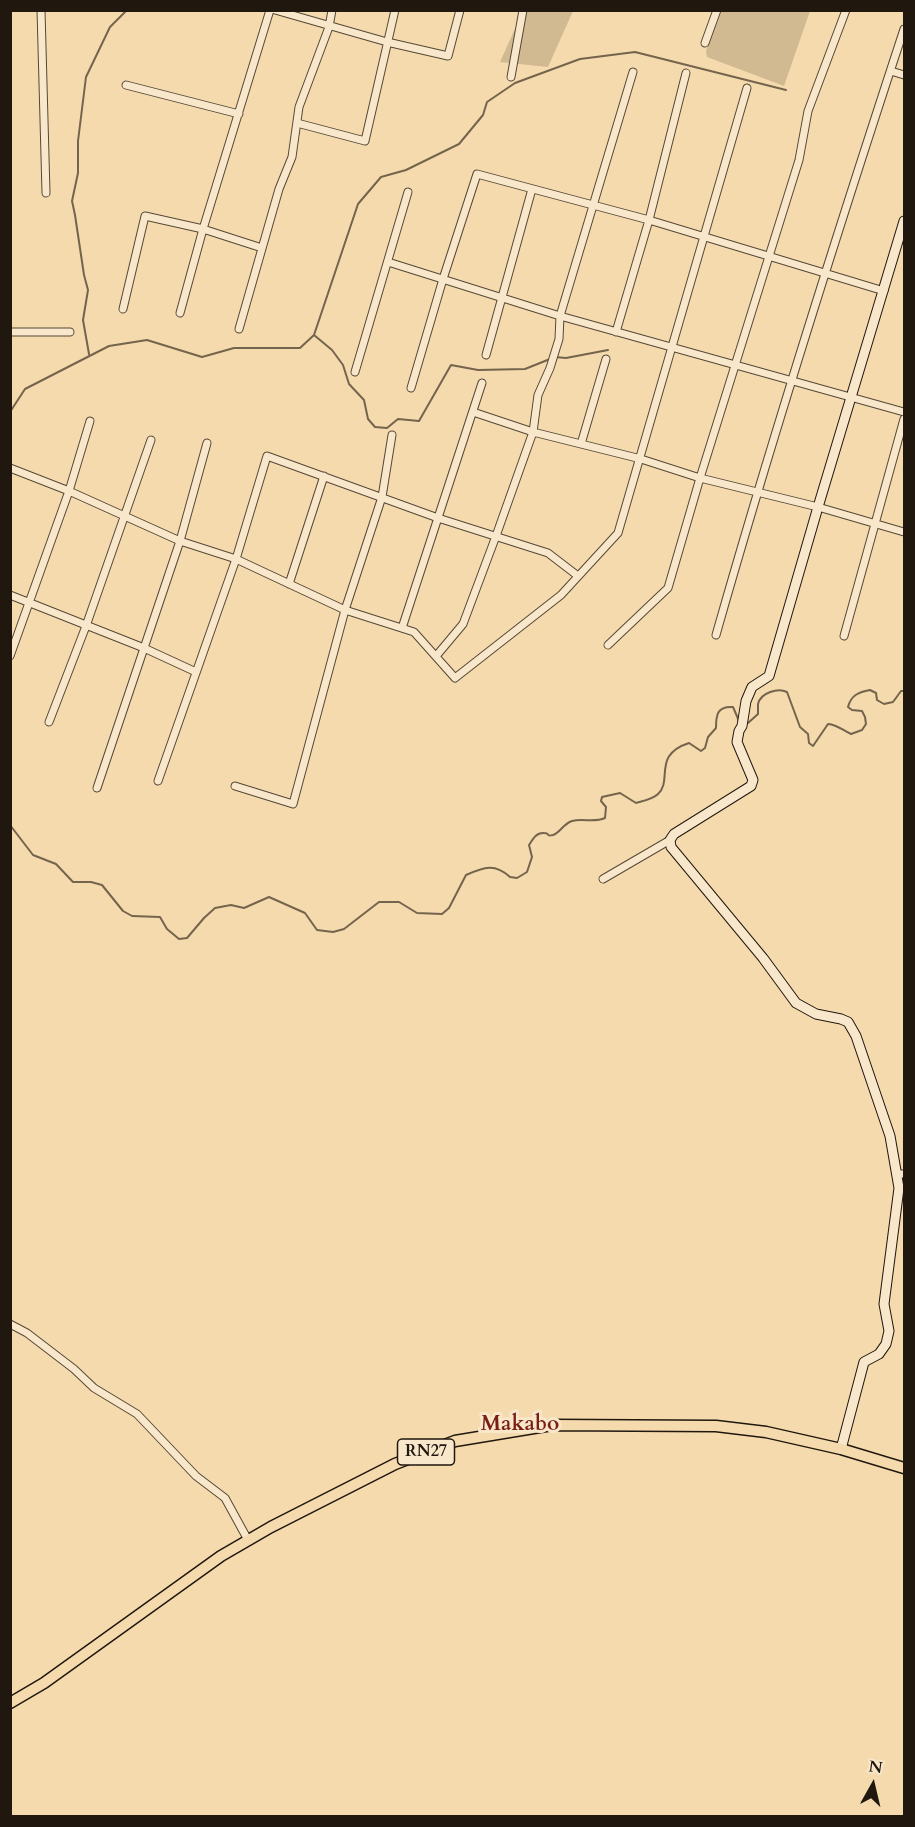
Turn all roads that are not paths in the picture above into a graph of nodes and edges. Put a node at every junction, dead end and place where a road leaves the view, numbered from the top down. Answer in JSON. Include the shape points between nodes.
{"nodes":[{"id":1,"x":40,"y":10,"type":"edge"},
{"id":2,"x":270,"y":10,"type":"edge"},
{"id":3,"x":275,"y":10,"type":"edge"},
{"id":4,"x":332,"y":10,"type":"edge"},
{"id":5,"x":395,"y":10,"type":"edge"},
{"id":6,"x":460,"y":10,"type":"edge"},
{"id":7,"x":523,"y":10,"type":"edge"},
{"id":8,"x":717,"y":10,"type":"edge"},
{"id":9,"x":846,"y":10,"type":"edge"},
{"id":10,"x":329,"y":27,"type":"junction"},
{"id":11,"x":904,"y":29,"type":"edge"},
{"id":12,"x":387,"y":42,"type":"junction"},
{"id":13,"x":705,"y":43,"type":"dead end"},
{"id":14,"x":891,"y":71,"type":"junction"},
{"id":15,"x":633,"y":72,"type":"dead end"},
{"id":16,"x":686,"y":73,"type":"dead end"},
{"id":17,"x":904,"y":75,"type":"edge"},
{"id":18,"x":511,"y":76,"type":"dead end"},
{"id":19,"x":126,"y":85,"type":"dead end"},
{"id":20,"x":747,"y":88,"type":"dead end"},
{"id":21,"x":239,"y":114,"type":"junction"},
{"id":22,"x":297,"y":123,"type":"junction"},
{"id":23,"x":532,"y":189,"type":"junction"},
{"id":24,"x":408,"y":192,"type":"dead end"},
{"id":25,"x":46,"y":193,"type":"dead end"},
{"id":26,"x":594,"y":206,"type":"junction"},
{"id":27,"x":649,"y":220,"type":"junction"},
{"id":28,"x":904,"y":221,"type":"edge"},
{"id":29,"x":203,"y":229,"type":"junction"},
{"id":30,"x":703,"y":236,"type":"junction"},
{"id":31,"x":262,"y":248,"type":"junction"},
{"id":32,"x":769,"y":256,"type":"junction"},
{"id":33,"x":388,"y":262,"type":"junction"},
{"id":34,"x":825,"y":273,"type":"junction"},
{"id":35,"x":442,"y":279,"type":"junction"},
{"id":36,"x":884,"y":291,"type":"junction"},
{"id":37,"x":502,"y":298,"type":"junction"},
{"id":38,"x":123,"y":309,"type":"dead end"},
{"id":39,"x":180,"y":313,"type":"dead end"},
{"id":40,"x":560,"y":316,"type":"junction"},
{"id":41,"x":239,"y":329,"type":"dead end"},
{"id":42,"x":10,"y":332,"type":"edge"},
{"id":43,"x":70,"y":332,"type":"dead end"},
{"id":44,"x":616,"y":332,"type":"junction"},
{"id":45,"x":673,"y":349,"type":"junction"},
{"id":46,"x":486,"y":355,"type":"dead end"},
{"id":47,"x":606,"y":359,"type":"dead end"},
{"id":48,"x":735,"y":365,"type":"junction"},
{"id":49,"x":355,"y":372,"type":"dead end"},
{"id":50,"x":791,"y":382,"type":"junction"},
{"id":51,"x":482,"y":383,"type":"dead end"},
{"id":52,"x":411,"y":388,"type":"dead end"},
{"id":53,"x":852,"y":398,"type":"junction"},
{"id":54,"x":473,"y":412,"type":"junction"},
{"id":55,"x":904,"y":412,"type":"edge"},
{"id":56,"x":904,"y":419,"type":"edge"},
{"id":57,"x":90,"y":421,"type":"dead end"},
{"id":58,"x":532,"y":432,"type":"junction"},
{"id":59,"x":392,"y":435,"type":"dead end"},
{"id":60,"x":151,"y":440,"type":"dead end"},
{"id":61,"x":207,"y":443,"type":"dead end"},
{"id":62,"x":581,"y":444,"type":"junction"},
{"id":63,"x":641,"y":459,"type":"junction"},
{"id":64,"x":11,"y":469,"type":"edge"},
{"id":65,"x":324,"y":476,"type":"junction"},
{"id":66,"x":700,"y":478,"type":"junction"},
{"id":67,"x":69,"y":491,"type":"junction"},
{"id":68,"x":757,"y":492,"type":"junction"},
{"id":69,"x":382,"y":497,"type":"junction"},
{"id":70,"x":818,"y":507,"type":"junction"},
{"id":71,"x":123,"y":517,"type":"junction"},
{"id":72,"x":438,"y":518,"type":"junction"},
{"id":73,"x":874,"y":523,"type":"junction"},
{"id":74,"x":904,"y":532,"type":"edge"},
{"id":75,"x":496,"y":537,"type":"junction"},
{"id":76,"x":180,"y":541,"type":"junction"},
{"id":77,"x":236,"y":559,"type":"junction"},
{"id":78,"x":578,"y":576,"type":"junction"},
{"id":79,"x":289,"y":584,"type":"junction"},
{"id":80,"x":10,"y":595,"type":"edge"},
{"id":81,"x":30,"y":603,"type":"junction"},
{"id":82,"x":345,"y":610,"type":"junction"},
{"id":83,"x":86,"y":626,"type":"junction"},
{"id":84,"x":402,"y":628,"type":"junction"},
{"id":85,"x":716,"y":635,"type":"dead end"},
{"id":86,"x":844,"y":636,"type":"dead end"},
{"id":87,"x":608,"y":645,"type":"dead end"},
{"id":88,"x":144,"y":648,"type":"junction"},
{"id":89,"x":437,"y":655,"type":"junction"},
{"id":90,"x":10,"y":656,"type":"edge"},
{"id":91,"x":196,"y":672,"type":"junction"},
{"id":92,"x":49,"y":722,"type":"dead end"},
{"id":93,"x":158,"y":782,"type":"dead end"},
{"id":94,"x":235,"y":786,"type":"dead end"},
{"id":95,"x":97,"y":788,"type":"dead end"},
{"id":96,"x":670,"y":840,"type":"junction"},
{"id":97,"x":603,"y":879,"type":"dead end"},
{"id":98,"x":901,"y":1174,"type":"edge"},
{"id":99,"x":10,"y":1324,"type":"edge"},
{"id":100,"x":841,"y":1449,"type":"junction"},
{"id":101,"x":904,"y":1468,"type":"edge"},
{"id":102,"x":248,"y":1540,"type":"junction"},
{"id":103,"x":10,"y":1703,"type":"edge"}],
"edges":[{"from":1,"to":25,"type":"street"},
{"from":2,"to":21,"type":"street"},
{"from":3,"to":10,"type":"street"},
{"from":4,"to":10,"type":"street"},
{"from":5,"to":12,"type":"street"},
{"from":6,"to":12,"type":"street","via":[[448,56]]},
{"from":7,"to":18,"type":"street"},
{"from":8,"to":13,"type":"street"},
{"from":9,"to":32,"type":"street","via":[[808,111],[799,160]]},
{"from":10,"to":12,"type":"street"},
{"from":10,"to":22,"type":"street","via":[[299,107]]},
{"from":11,"to":14,"type":"street"},
{"from":12,"to":22,"type":"street","via":[[365,141]]},
{"from":14,"to":17,"type":"street"},
{"from":14,"to":34,"type":"street"},
{"from":15,"to":26,"type":"street"},
{"from":16,"to":27,"type":"street"},
{"from":19,"to":21,"type":"street"},
{"from":20,"to":30,"type":"street"},
{"from":21,"to":29,"type":"street"},
{"from":22,"to":31,"type":"street","via":[[292,157]]},
{"from":23,"to":26,"type":"street"},
{"from":23,"to":35,"type":"street","via":[[477,174]]},
{"from":23,"to":37,"type":"street"},
{"from":24,"to":33,"type":"street"},
{"from":26,"to":27,"type":"street"},
{"from":26,"to":40,"type":"street"},
{"from":27,"to":30,"type":"street"},
{"from":27,"to":44,"type":"street"},
{"from":28,"to":36,"type":"street"},
{"from":29,"to":31,"type":"street"},
{"from":29,"to":38,"type":"street","via":[[146,216]]},
{"from":29,"to":39,"type":"street"},
{"from":30,"to":32,"type":"street"},
{"from":30,"to":45,"type":"street"},
{"from":31,"to":41,"type":"street"},
{"from":32,"to":34,"type":"street"},
{"from":32,"to":48,"type":"street"},
{"from":33,"to":35,"type":"street"},
{"from":33,"to":49,"type":"street"},
{"from":34,"to":36,"type":"street"},
{"from":34,"to":50,"type":"street"},
{"from":35,"to":37,"type":"street"},
{"from":35,"to":52,"type":"street"},
{"from":36,"to":53,"type":"street"},
{"from":37,"to":40,"type":"street"},
{"from":37,"to":46,"type":"street"},
{"from":40,"to":44,"type":"street"},
{"from":40,"to":58,"type":"street","via":[[558,339],[538,395]]},
{"from":42,"to":43,"type":"street"},
{"from":44,"to":45,"type":"street"},
{"from":45,"to":48,"type":"street"},
{"from":45,"to":63,"type":"street"},
{"from":47,"to":62,"type":"street"},
{"from":48,"to":50,"type":"street"},
{"from":48,"to":66,"type":"street"},
{"from":50,"to":53,"type":"street"},
{"from":50,"to":68,"type":"street"},
{"from":51,"to":54,"type":"street"},
{"from":53,"to":55,"type":"street"},
{"from":53,"to":70,"type":"street"},
{"from":54,"to":58,"type":"street"},
{"from":54,"to":72,"type":"street"},
{"from":56,"to":73,"type":"street"},
{"from":57,"to":67,"type":"street"},
{"from":58,"to":62,"type":"street"},
{"from":58,"to":75,"type":"street"},
{"from":59,"to":69,"type":"street"},
{"from":60,"to":71,"type":"street"},
{"from":61,"to":76,"type":"street"},
{"from":62,"to":63,"type":"street"},
{"from":63,"to":66,"type":"street"},
{"from":63,"to":78,"type":"street","via":[[618,533]]},
{"from":64,"to":67,"type":"street"},
{"from":65,"to":69,"type":"street"},
{"from":65,"to":77,"type":"street","via":[[267,456]]},
{"from":65,"to":79,"type":"street"},
{"from":66,"to":68,"type":"street"},
{"from":66,"to":87,"type":"street","via":[[669,588]]},
{"from":67,"to":71,"type":"street"},
{"from":67,"to":81,"type":"street"},
{"from":68,"to":70,"type":"street"},
{"from":68,"to":85,"type":"street"},
{"from":69,"to":72,"type":"street"},
{"from":69,"to":82,"type":"street"},
{"from":70,"to":73,"type":"street"},
{"from":70,"to":96,"type":"street","via":[[769,676],[752,687],[746,701],[738,742],[753,780],[751,786]]},
{"from":71,"to":76,"type":"street"},
{"from":71,"to":83,"type":"street"},
{"from":72,"to":75,"type":"street"},
{"from":72,"to":84,"type":"street"},
{"from":73,"to":74,"type":"street"},
{"from":73,"to":86,"type":"street"},
{"from":75,"to":78,"type":"street","via":[[548,553]]},
{"from":75,"to":89,"type":"street","via":[[463,624]]},
{"from":76,"to":77,"type":"street"},
{"from":76,"to":88,"type":"street"},
{"from":77,"to":79,"type":"street"},
{"from":77,"to":91,"type":"street"},
{"from":78,"to":89,"type":"street","via":[[561,595],[455,678]]},
{"from":79,"to":82,"type":"street"},
{"from":80,"to":81,"type":"street"},
{"from":81,"to":83,"type":"street"},
{"from":81,"to":90,"type":"street"},
{"from":82,"to":84,"type":"street"},
{"from":82,"to":94,"type":"street","via":[[293,804]]},
{"from":83,"to":88,"type":"street"},
{"from":83,"to":92,"type":"street"},
{"from":84,"to":89,"type":"street","via":[[414,632]]},
{"from":88,"to":91,"type":"street"},
{"from":88,"to":95,"type":"street"},
{"from":91,"to":93,"type":"street"},
{"from":96,"to":97,"type":"street"},
{"from":96,"to":98,"type":"street","via":[[671,847],[796,1004],[848,1022]]},
{"from":98,"to":100,"type":"street","via":[[884,1304],[889,1331],[879,1354],[864,1362]]},
{"from":99,"to":102,"type":"street","via":[[75,1369],[94,1388],[137,1414],[196,1476],[225,1498]]},
{"from":100,"to":101,"type":"main road","number":"RN27"},
{"from":100,"to":102,"type":"main road","number":"RN27","via":[[766,1432],[716,1426],[552,1425],[455,1441],[395,1464]]},
{"from":102,"to":103,"type":"main road","number":"RN27"}]}
